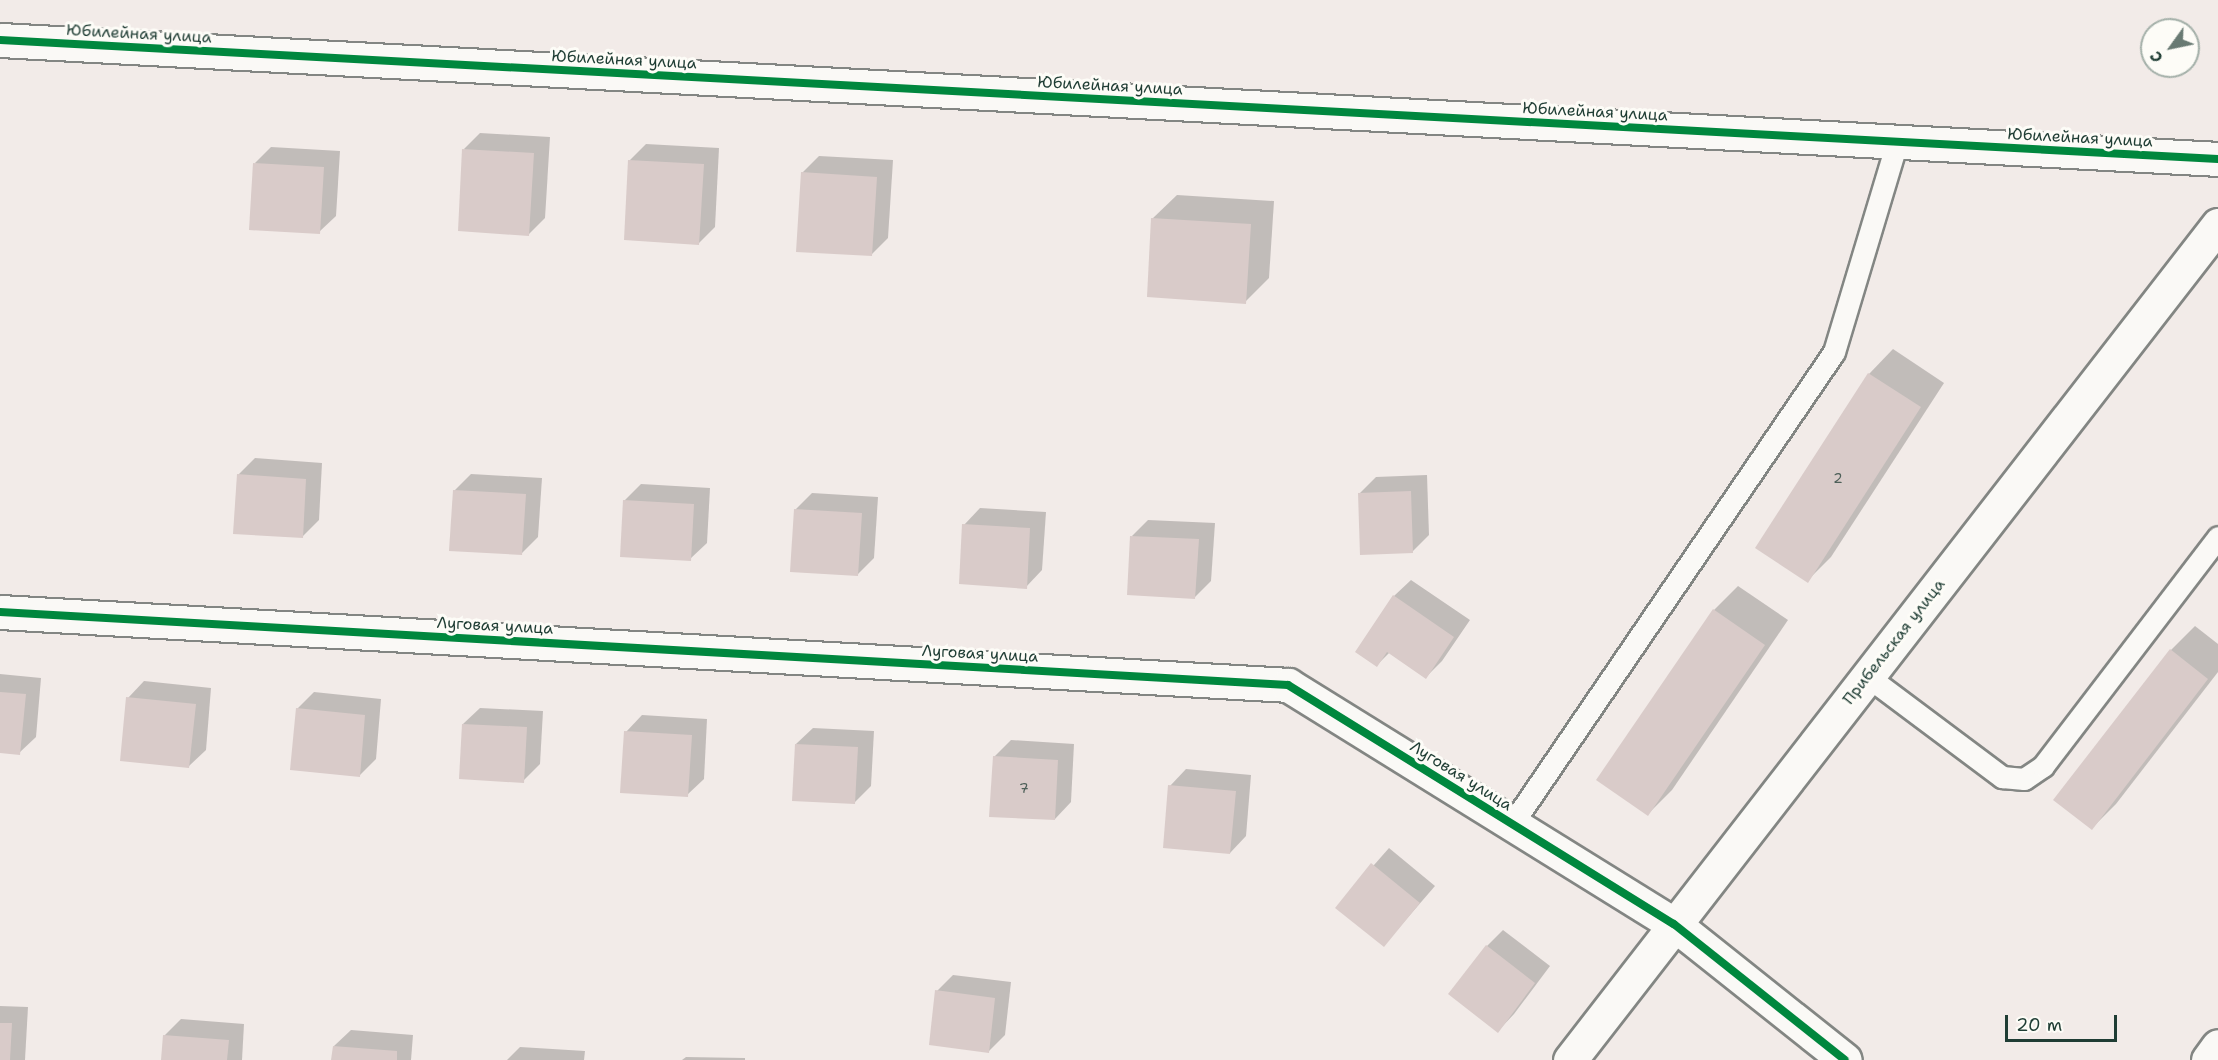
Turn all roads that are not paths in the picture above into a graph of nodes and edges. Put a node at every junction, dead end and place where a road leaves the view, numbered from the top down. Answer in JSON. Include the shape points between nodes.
{"nodes":[{"id":1,"x":0,"y":40,"type":"edge"},
{"id":2,"x":1897,"y":142,"type":"junction"},
{"id":3,"x":2218,"y":159,"type":"edge"},
{"id":4,"x":2218,"y":225,"type":"edge"},
{"id":5,"x":2218,"y":537,"type":"edge"},
{"id":6,"x":0,"y":612,"type":"edge"},
{"id":7,"x":1867,"y":676,"type":"junction"},
{"id":8,"x":1512,"y":824,"type":"junction"},
{"id":9,"x":1674,"y":924,"type":"junction"},
{"id":10,"x":2218,"y":1046,"type":"edge"},
{"id":11,"x":1570,"y":1060,"type":"edge"},
{"id":12,"x":1845,"y":1060,"type":"edge"},
{"id":13,"x":2208,"y":1060,"type":"edge"}],
"edges":[{"from":1,"to":2,"type":"street","name":"Юбилейная улица"},
{"from":2,"to":3,"type":"street","name":"Юбилейная улица"},
{"from":2,"to":8,"type":"lane","via":[[1834,352]]},
{"from":4,"to":7,"type":"street","name":"Прибельская улица"},
{"from":5,"to":7,"type":"lane","via":[[2043,766],[2024,779],[2002,777]]},
{"from":6,"to":8,"type":"street","name":"Луговая улица","via":[[1288,685]]},
{"from":7,"to":9,"type":"street","name":"Прибельская улица"},
{"from":8,"to":9,"type":"street","name":"Луговая улица"},
{"from":9,"to":11,"type":"street","name":"Прибельская улица"},
{"from":9,"to":12,"type":"street","name":"Луговая улица"},
{"from":10,"to":13,"type":"street"}]}
